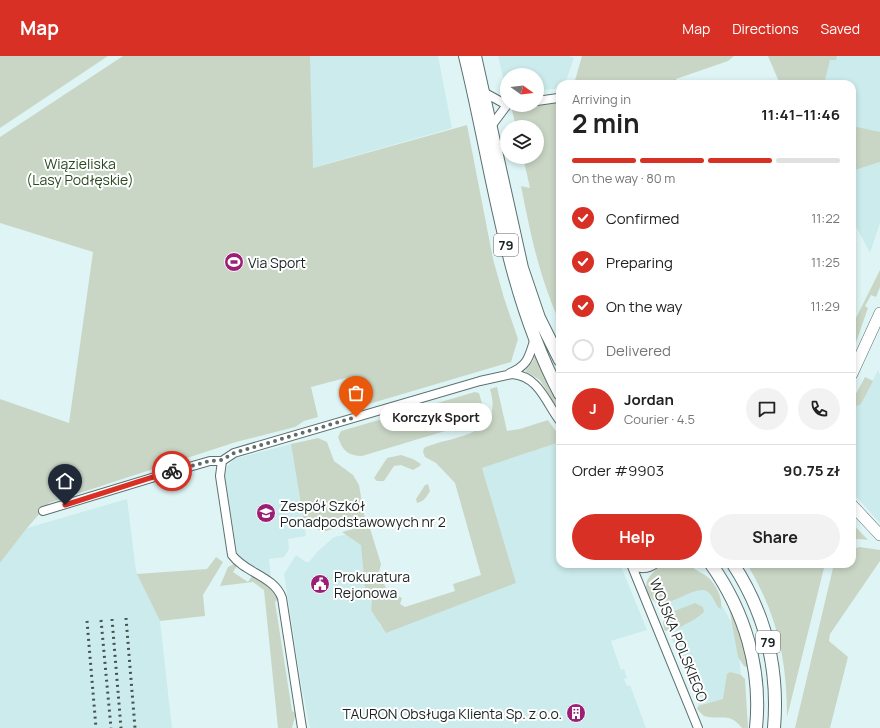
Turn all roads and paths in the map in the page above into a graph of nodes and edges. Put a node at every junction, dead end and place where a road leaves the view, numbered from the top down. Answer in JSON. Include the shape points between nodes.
{"nodes":[{"id":1,"x":465,"y":56,"type":"edge"},
{"id":2,"x":475,"y":56,"type":"edge"},
{"id":3,"x":484,"y":93,"type":"junction"},
{"id":4,"x":556,"y":98,"type":"edge"},
{"id":5,"x":544,"y":100,"type":"edge"},
{"id":6,"x":500,"y":101,"type":"edge"},
{"id":7,"x":503,"y":112,"type":"edge"},
{"id":8,"x":492,"y":126,"type":"junction"},
{"id":9,"x":880,"y":313,"type":"edge"},
{"id":10,"x":535,"y":337,"type":"junction"},
{"id":11,"x":556,"y":352,"type":"edge"},
{"id":12,"x":856,"y":365,"type":"edge"},
{"id":13,"x":504,"y":376,"type":"junction"},
{"id":14,"x":556,"y":385,"type":"edge"},
{"id":15,"x":556,"y":416,"type":"edge"},
{"id":16,"x":222,"y":460,"type":"junction"},
{"id":17,"x":856,"y":509,"type":"edge"},
{"id":18,"x":43,"y":512,"type":"dead end"},
{"id":19,"x":880,"y":535,"type":"edge"},
{"id":20,"x":634,"y":568,"type":"edge"},
{"id":21,"x":713,"y":568,"type":"edge"},
{"id":22,"x":735,"y":568,"type":"edge"},
{"id":23,"x":302,"y":728,"type":"edge"},
{"id":24,"x":698,"y":728,"type":"edge"},
{"id":25,"x":756,"y":728,"type":"edge"},
{"id":26,"x":774,"y":728,"type":"edge"}],
"edges":[{"from":1,"to":10,"type":"main road","number":"79","via":[[510,259]]},
{"from":2,"to":3,"type":"main road","number":"79"},
{"from":3,"to":6,"type":"street"},
{"from":3,"to":8,"type":"main road","number":"79"},
{"from":4,"to":5,"type":"street"},
{"from":7,"to":8,"type":"street"},
{"from":8,"to":11,"type":"main road","number":"79","via":[[529,292]]},
{"from":9,"to":12,"type":"street"},
{"from":10,"to":13,"type":"street","via":[[525,364]]},
{"from":10,"to":14,"type":"main road","number":"79"},
{"from":13,"to":15,"type":"street","via":[[523,376],[536,385]]},
{"from":13,"to":16,"type":"street","via":[[234,453]]},
{"from":16,"to":18,"type":"street","via":[[168,473]]},
{"from":16,"to":23,"type":"street","via":[[220,476],[232,555],[276,587],[282,598]]},
{"from":17,"to":19,"type":"street"},
{"from":20,"to":24,"type":"street","name":"WOJSKA POLSKIEGO"},
{"from":21,"to":25,"type":"main road","number":"79","via":[[735,604],[750,644],[757,691]]},
{"from":22,"to":26,"type":"main road","number":"79","via":[[754,602],[768,643],[774,682]]}]}
